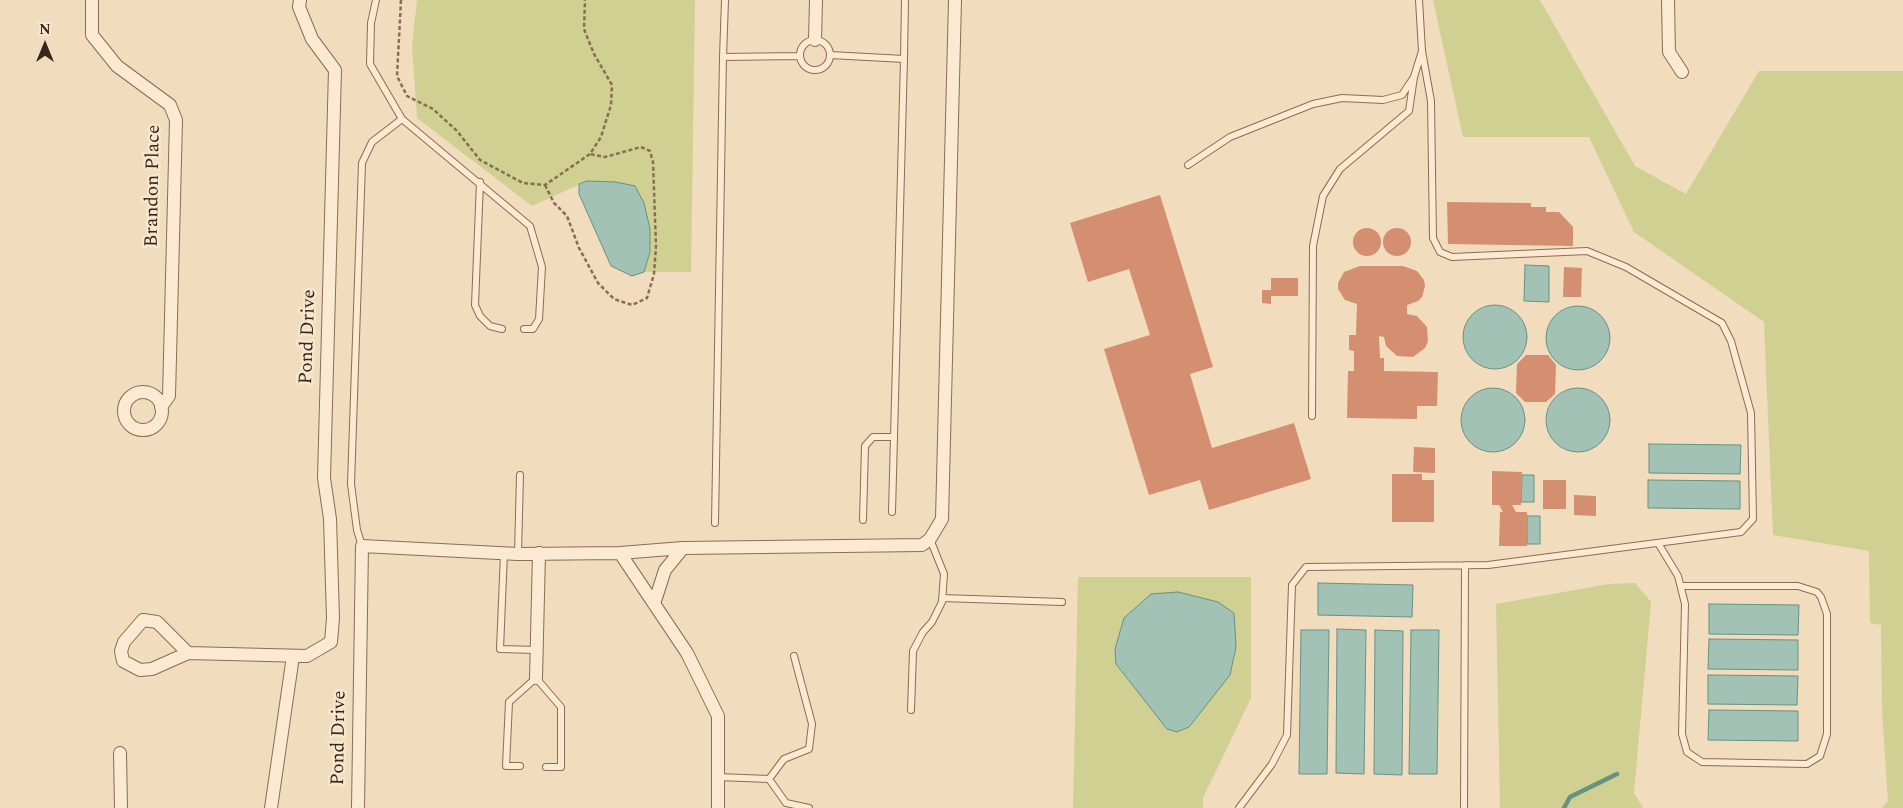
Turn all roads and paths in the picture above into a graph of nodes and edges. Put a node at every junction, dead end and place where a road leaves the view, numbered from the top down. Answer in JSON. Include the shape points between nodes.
{"nodes":[{"id":1,"x":92,"y":0,"type":"edge"},
{"id":2,"x":300,"y":0,"type":"edge"},
{"id":3,"x":376,"y":0,"type":"edge"},
{"id":4,"x":401,"y":0,"type":"edge"},
{"id":5,"x":585,"y":0,"type":"edge"},
{"id":6,"x":724,"y":0,"type":"edge"},
{"id":7,"x":816,"y":0,"type":"edge"},
{"id":8,"x":906,"y":0,"type":"edge"},
{"id":9,"x":955,"y":0,"type":"edge"},
{"id":10,"x":1419,"y":0,"type":"edge"},
{"id":11,"x":1668,"y":0,"type":"edge"},
{"id":12,"x":815,"y":40,"type":"junction"},
{"id":13,"x":1422,"y":51,"type":"junction"},
{"id":14,"x":830,"y":55,"type":"junction"},
{"id":15,"x":799,"y":56,"type":"junction"},
{"id":16,"x":723,"y":57,"type":"junction"},
{"id":17,"x":904,"y":59,"type":"junction"},
{"id":18,"x":1682,"y":72,"type":"dead end"},
{"id":19,"x":1414,"y":77,"type":"junction"},
{"id":20,"x":402,"y":120,"type":"junction"},
{"id":21,"x":590,"y":154,"type":"junction"},
{"id":22,"x":1188,"y":165,"type":"dead end"},
{"id":23,"x":480,"y":182,"type":"junction"},
{"id":24,"x":545,"y":185,"type":"junction"},
{"id":25,"x":502,"y":329,"type":"dead end"},
{"id":26,"x":524,"y":329,"type":"dead end"},
{"id":27,"x":161,"y":407,"type":"dead end"},
{"id":28,"x":1312,"y":416,"type":"dead end"},
{"id":29,"x":894,"y":436,"type":"junction"},
{"id":30,"x":520,"y":475,"type":"dead end"},
{"id":31,"x":892,"y":512,"type":"dead end"},
{"id":32,"x":863,"y":520,"type":"dead end"},
{"id":33,"x":714,"y":522,"type":"dead end"},
{"id":34,"x":930,"y":540,"type":"junction"},
{"id":35,"x":1658,"y":543,"type":"junction"},
{"id":36,"x":362,"y":546,"type":"junction"},
{"id":37,"x":683,"y":548,"type":"junction"},
{"id":38,"x":504,"y":553,"type":"junction"},
{"id":39,"x":539,"y":553,"type":"junction"},
{"id":40,"x":620,"y":553,"type":"junction"},
{"id":41,"x":518,"y":554,"type":"junction"},
{"id":42,"x":1465,"y":565,"type":"junction"},
{"id":43,"x":1681,"y":586,"type":"junction"},
{"id":44,"x":942,"y":598,"type":"junction"},
{"id":45,"x":1062,"y":602,"type":"dead end"},
{"id":46,"x":654,"y":604,"type":"junction"},
{"id":47,"x":537,"y":650,"type":"junction"},
{"id":48,"x":188,"y":653,"type":"junction"},
{"id":49,"x":293,"y":656,"type":"junction"},
{"id":50,"x":794,"y":656,"type":"dead end"},
{"id":51,"x":536,"y":678,"type":"junction"},
{"id":52,"x":911,"y":710,"type":"dead end"},
{"id":53,"x":120,"y":753,"type":"dead end"},
{"id":54,"x":520,"y":766,"type":"dead end"},
{"id":55,"x":546,"y":766,"type":"dead end"},
{"id":56,"x":718,"y":778,"type":"junction"},
{"id":57,"x":770,"y":779,"type":"junction"},
{"id":58,"x":121,"y":808,"type":"edge"},
{"id":59,"x":271,"y":808,"type":"edge"},
{"id":60,"x":358,"y":808,"type":"edge"},
{"id":61,"x":718,"y":808,"type":"edge"},
{"id":62,"x":809,"y":808,"type":"edge"},
{"id":63,"x":1238,"y":808,"type":"edge"},
{"id":64,"x":1464,"y":808,"type":"edge"}],
"edges":[{"from":1,"to":27,"type":"street","name":"Brandon Place","via":[[92,36],[117,66],[170,105],[176,120],[169,396]]},
{"from":2,"to":49,"type":"street","name":"Pond Drive","via":[[299,7],[312,39],[335,70],[324,478],[330,518],[333,618],[331,642],[307,656]]},
{"from":3,"to":20,"type":"lane","via":[[371,23],[370,64]]},
{"from":4,"to":24,"type":"path","via":[[397,76],[407,96],[433,109],[457,131],[480,160],[523,183]]},
{"from":5,"to":21,"type":"path","via":[[584,29],[612,85],[604,129]]},
{"from":6,"to":16,"type":"lane"},
{"from":7,"to":12,"type":"street"},
{"from":8,"to":17,"type":"lane"},
{"from":9,"to":34,"type":"street","via":[[942,519]]},
{"from":10,"to":13,"type":"lane"},
{"from":11,"to":18,"type":"street","via":[[1669,52]]},
{"from":12,"to":14,"type":"lane","via":[[825,44]]},
{"from":12,"to":15,"type":"lane","via":[[803,45]]},
{"from":13,"to":19,"type":"lane"},
{"from":13,"to":35,"type":"lane","via":[[1431,101],[1433,238],[1440,252],[1452,256],[1587,251],[1626,266],[1722,323],[1751,413],[1753,519],[1741,532]]},
{"from":14,"to":15,"type":"lane","via":[[825,67],[816,71],[806,68]]},
{"from":14,"to":17,"type":"lane"},
{"from":15,"to":16,"type":"lane"},
{"from":16,"to":33,"type":"lane"},
{"from":17,"to":29,"type":"lane"},
{"from":19,"to":22,"type":"lane","via":[[1402,95],[1383,100],[1342,98],[1313,104],[1230,137]]},
{"from":19,"to":28,"type":"lane","via":[[1409,111],[1340,169],[1323,196],[1313,246]]},
{"from":20,"to":23,"type":"lane"},
{"from":20,"to":36,"type":"lane","via":[[372,142],[362,163],[351,484]]},
{"from":21,"to":24,"type":"path"},
{"from":21,"to":24,"type":"path","via":[[605,157],[641,147],[650,151],[656,246],[654,274],[646,298],[632,305],[614,299],[598,283],[579,248],[567,216],[554,203]]},
{"from":23,"to":25,"type":"lane","via":[[475,305],[490,326]]},
{"from":23,"to":26,"type":"lane","via":[[530,226],[540,259],[539,319],[533,329]]},
{"from":29,"to":31,"type":"lane"},
{"from":29,"to":32,"type":"lane","via":[[873,437],[865,446]]},
{"from":30,"to":41,"type":"lane"},
{"from":34,"to":37,"type":"street","via":[[922,545]]},
{"from":34,"to":44,"type":"lane","via":[[944,574]]},
{"from":35,"to":42,"type":"lane","via":[[1488,565]]},
{"from":35,"to":43,"type":"lane"},
{"from":36,"to":38,"type":"street"},
{"from":36,"to":60,"type":"street","name":"Pond Drive"},
{"from":37,"to":40,"type":"street"},
{"from":37,"to":46,"type":"street","via":[[664,570]]},
{"from":38,"to":41,"type":"street"},
{"from":38,"to":47,"type":"lane","via":[[500,649]]},
{"from":39,"to":40,"type":"street"},
{"from":39,"to":41,"type":"street"},
{"from":39,"to":47,"type":"street"},
{"from":40,"to":46,"type":"street"},
{"from":42,"to":63,"type":"lane","via":[[1306,567],[1292,585],[1287,735],[1272,764]]},
{"from":42,"to":64,"type":"lane"},
{"from":43,"to":43,"type":"lane","via":[[1685,604],[1682,734],[1687,752],[1702,762],[1807,764],[1820,756],[1827,734],[1827,614],[1817,592],[1798,586]]},
{"from":44,"to":45,"type":"lane"},
{"from":44,"to":52,"type":"lane","via":[[932,622],[913,651]]},
{"from":46,"to":56,"type":"street","via":[[687,653],[718,716]]},
{"from":47,"to":51,"type":"street"},
{"from":48,"to":48,"type":"street","name":"Pond Drive","via":[[140,670],[123,661],[122,651],[124,642],[143,620],[158,622]]},
{"from":48,"to":49,"type":"street","name":"Pond Drive"},
{"from":49,"to":59,"type":"street"},
{"from":50,"to":57,"type":"lane","via":[[812,724],[809,749],[784,759]]},
{"from":51,"to":54,"type":"lane","via":[[508,702],[506,766]]},
{"from":51,"to":55,"type":"lane","via":[[561,707],[561,767]]},
{"from":53,"to":58,"type":"street"},
{"from":56,"to":57,"type":"lane"},
{"from":56,"to":61,"type":"street"},
{"from":57,"to":62,"type":"lane","via":[[786,803]]}]}
